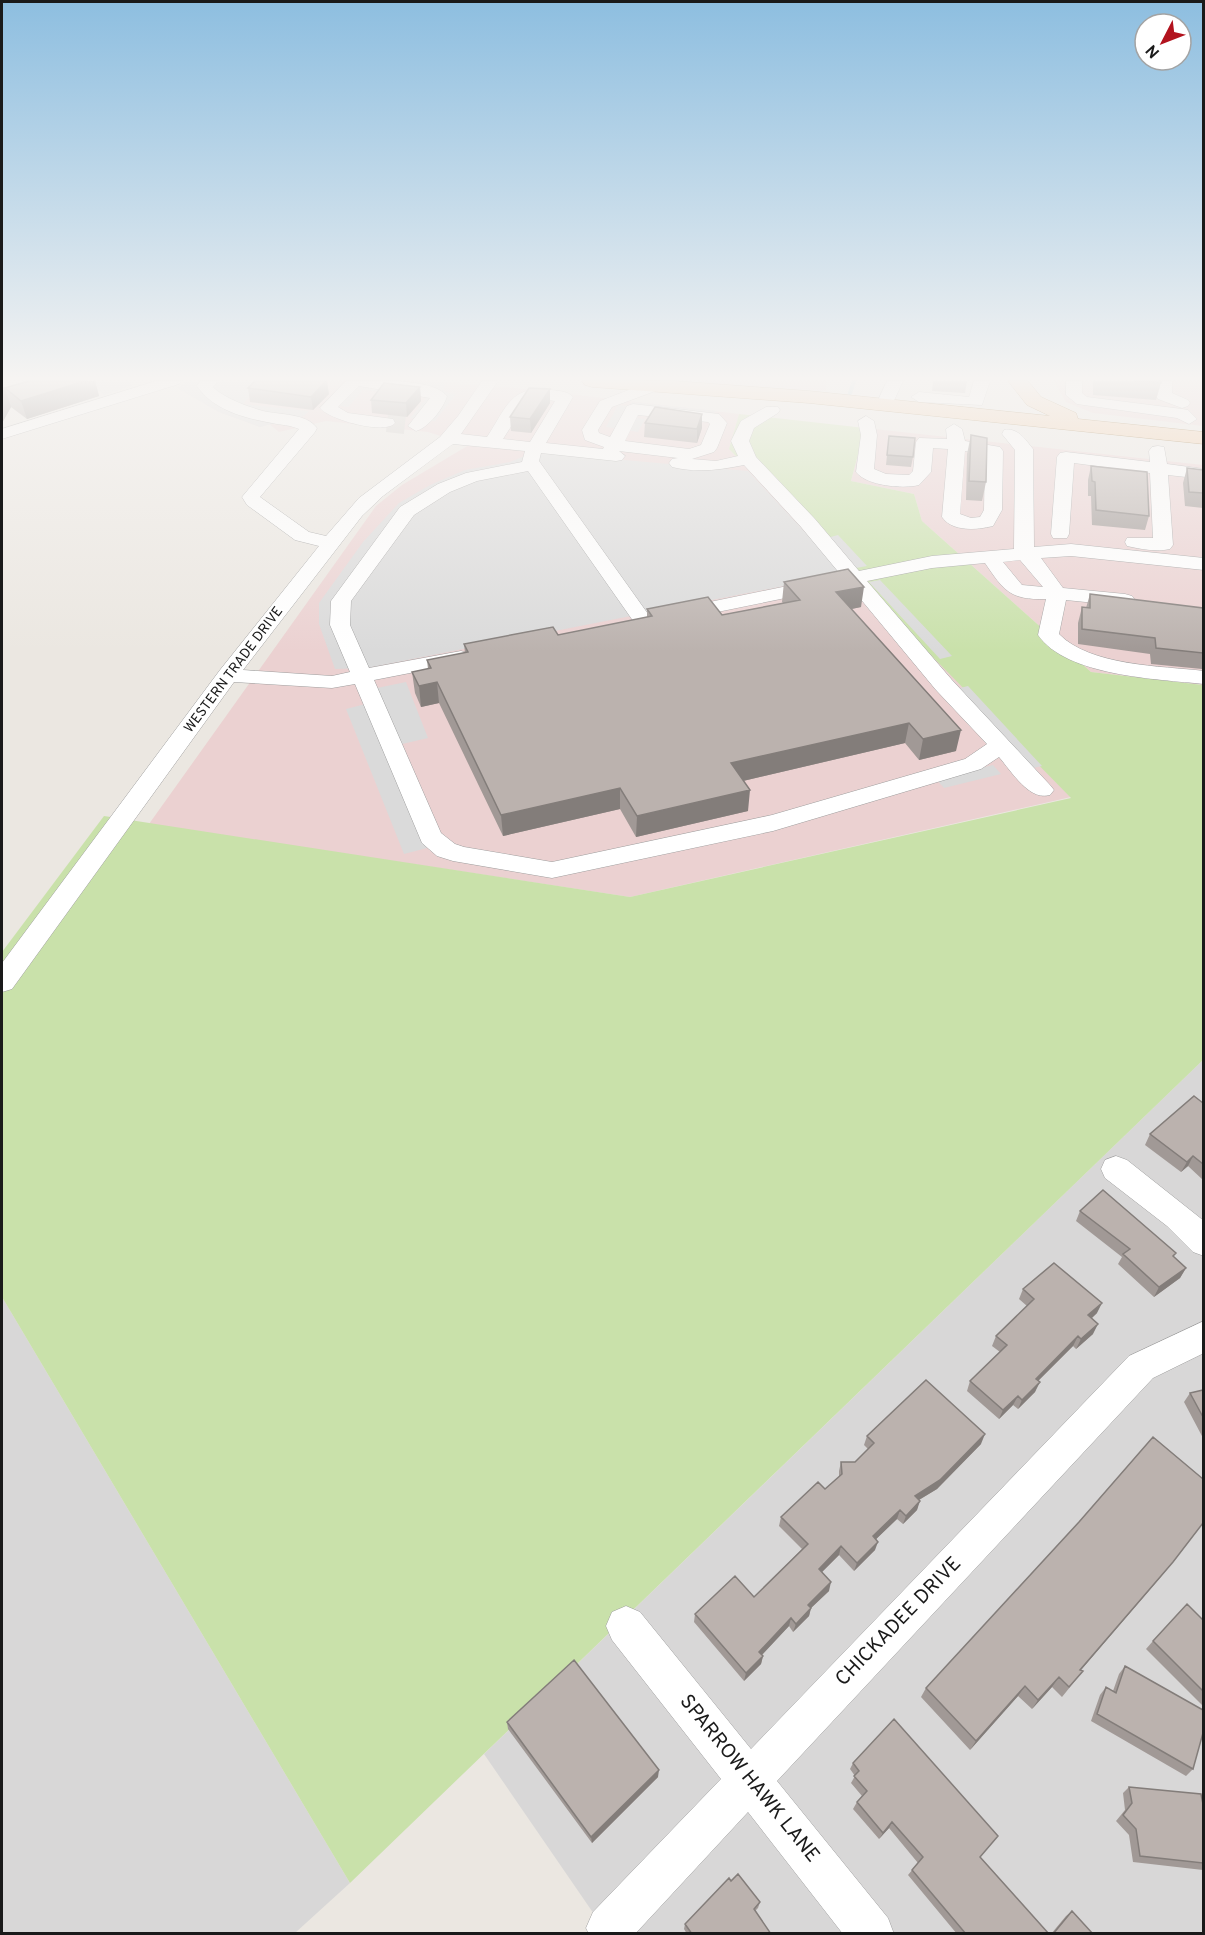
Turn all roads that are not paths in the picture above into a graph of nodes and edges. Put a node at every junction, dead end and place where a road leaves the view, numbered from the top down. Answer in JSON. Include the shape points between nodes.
{"nodes":[{"id":1,"x":273,"y":471,"type":"edge"},
{"id":2,"x":406,"y":471,"type":"edge"},
{"id":3,"x":489,"y":471,"type":"edge"},
{"id":4,"x":544,"y":471,"type":"edge"},
{"id":5,"x":760,"y":471,"type":"edge"},
{"id":6,"x":865,"y":471,"type":"edge"},
{"id":7,"x":922,"y":471,"type":"edge"},
{"id":8,"x":953,"y":471,"type":"edge"},
{"id":9,"x":994,"y":471,"type":"edge"},
{"id":10,"x":1024,"y":471,"type":"edge"},
{"id":11,"x":1064,"y":471,"type":"edge"},
{"id":12,"x":1159,"y":471,"type":"edge"},
{"id":13,"x":1186,"y":471,"type":"edge"},
{"id":14,"x":1203,"y":474,"type":"edge"},
{"id":15,"x":989,"y":516,"type":"junction"},
{"id":16,"x":1024,"y":525,"type":"junction"},
{"id":17,"x":1060,"y":534,"type":"junction"},
{"id":18,"x":331,"y":543,"type":"junction"},
{"id":19,"x":1024,"y":553,"type":"junction"},
{"id":20,"x":990,"y":557,"type":"junction"},
{"id":21,"x":1203,"y":564,"type":"edge"},
{"id":22,"x":854,"y":579,"type":"junction"},
{"id":23,"x":1055,"y":593,"type":"junction"},
{"id":24,"x":1141,"y":602,"type":"edge"},
{"id":25,"x":643,"y":621,"type":"junction"},
{"id":26,"x":621,"y":625,"type":"edge"},
{"id":27,"x":484,"y":653,"type":"edge"},
{"id":28,"x":228,"y":675,"type":"junction"},
{"id":29,"x":363,"y":676,"type":"junction"},
{"id":30,"x":1203,"y":678,"type":"edge"},
{"id":31,"x":1000,"y":746,"type":"junction"},
{"id":32,"x":1042,"y":790,"type":"dead end"},
{"id":33,"x":2,"y":982,"type":"edge"},
{"id":34,"x":1116,"y":1169,"type":"dead end"},
{"id":35,"x":1203,"y":1242,"type":"edge"},
{"id":36,"x":1203,"y":1336,"type":"edge"},
{"id":37,"x":626,"y":1626,"type":"dead end"},
{"id":38,"x":750,"y":1779,"type":"junction"},
{"id":39,"x":609,"y":1928,"type":"dead end"},
{"id":40,"x":872,"y":1934,"type":"edge"}],
"edges":[{"from":1,"to":18,"type":"street","via":[[251,497],[253,501],[302,536]]},
{"from":2,"to":18,"type":"street","name":"WESTERN TRADE DRIVE","via":[[369,497]]},
{"from":3,"to":29,"type":"street","via":[[444,488],[407,511],[341,601],[340,625]]},
{"from":4,"to":25,"type":"street"},
{"from":5,"to":22,"type":"street"},
{"from":6,"to":7,"type":"street","via":[[884,479],[913,481]]},
{"from":8,"to":15,"type":"street","via":[[951,517],[969,524],[986,522]]},
{"from":9,"to":15,"type":"street","via":[[993,510]]},
{"from":10,"to":16,"type":"street"},
{"from":11,"to":17,"type":"street"},
{"from":12,"to":17,"type":"street","via":[[1164,545]]},
{"from":13,"to":14,"type":"street"},
{"from":15,"to":16,"type":"street"},
{"from":16,"to":17,"type":"street"},
{"from":16,"to":19,"type":"street"},
{"from":18,"to":28,"type":"street","name":"WESTERN TRADE DRIVE"},
{"from":19,"to":20,"type":"street"},
{"from":19,"to":21,"type":"street","via":[[1071,550]]},
{"from":19,"to":23,"type":"street"},
{"from":20,"to":22,"type":"street","via":[[932,562]]},
{"from":20,"to":23,"type":"street","via":[[1014,591]]},
{"from":22,"to":25,"type":"street"},
{"from":22,"to":31,"type":"street"},
{"from":23,"to":24,"type":"street"},
{"from":23,"to":30,"type":"street","via":[[1048,635],[1062,649],[1089,660]]},
{"from":25,"to":26,"type":"street"},
{"from":27,"to":29,"type":"street"},
{"from":28,"to":29,"type":"street","via":[[332,682]]},
{"from":28,"to":33,"type":"street","name":"WESTERN TRADE DRIVE"},
{"from":29,"to":31,"type":"street","via":[[431,837],[446,850],[462,855],[532,868],[552,870],[773,823],[973,764]]},
{"from":31,"to":32,"type":"street"},
{"from":34,"to":35,"type":"street","via":[[1178,1217]]},
{"from":36,"to":38,"type":"street","name":"CHICKADEE DRIVE","via":[[1141,1367]]},
{"from":37,"to":38,"type":"street","name":"SPARROW HAWK LANE"},
{"from":38,"to":39,"type":"street","name":"CHICKADEE DRIVE"},
{"from":38,"to":40,"type":"street","name":"SPARROW HAWK LANE"}]}
